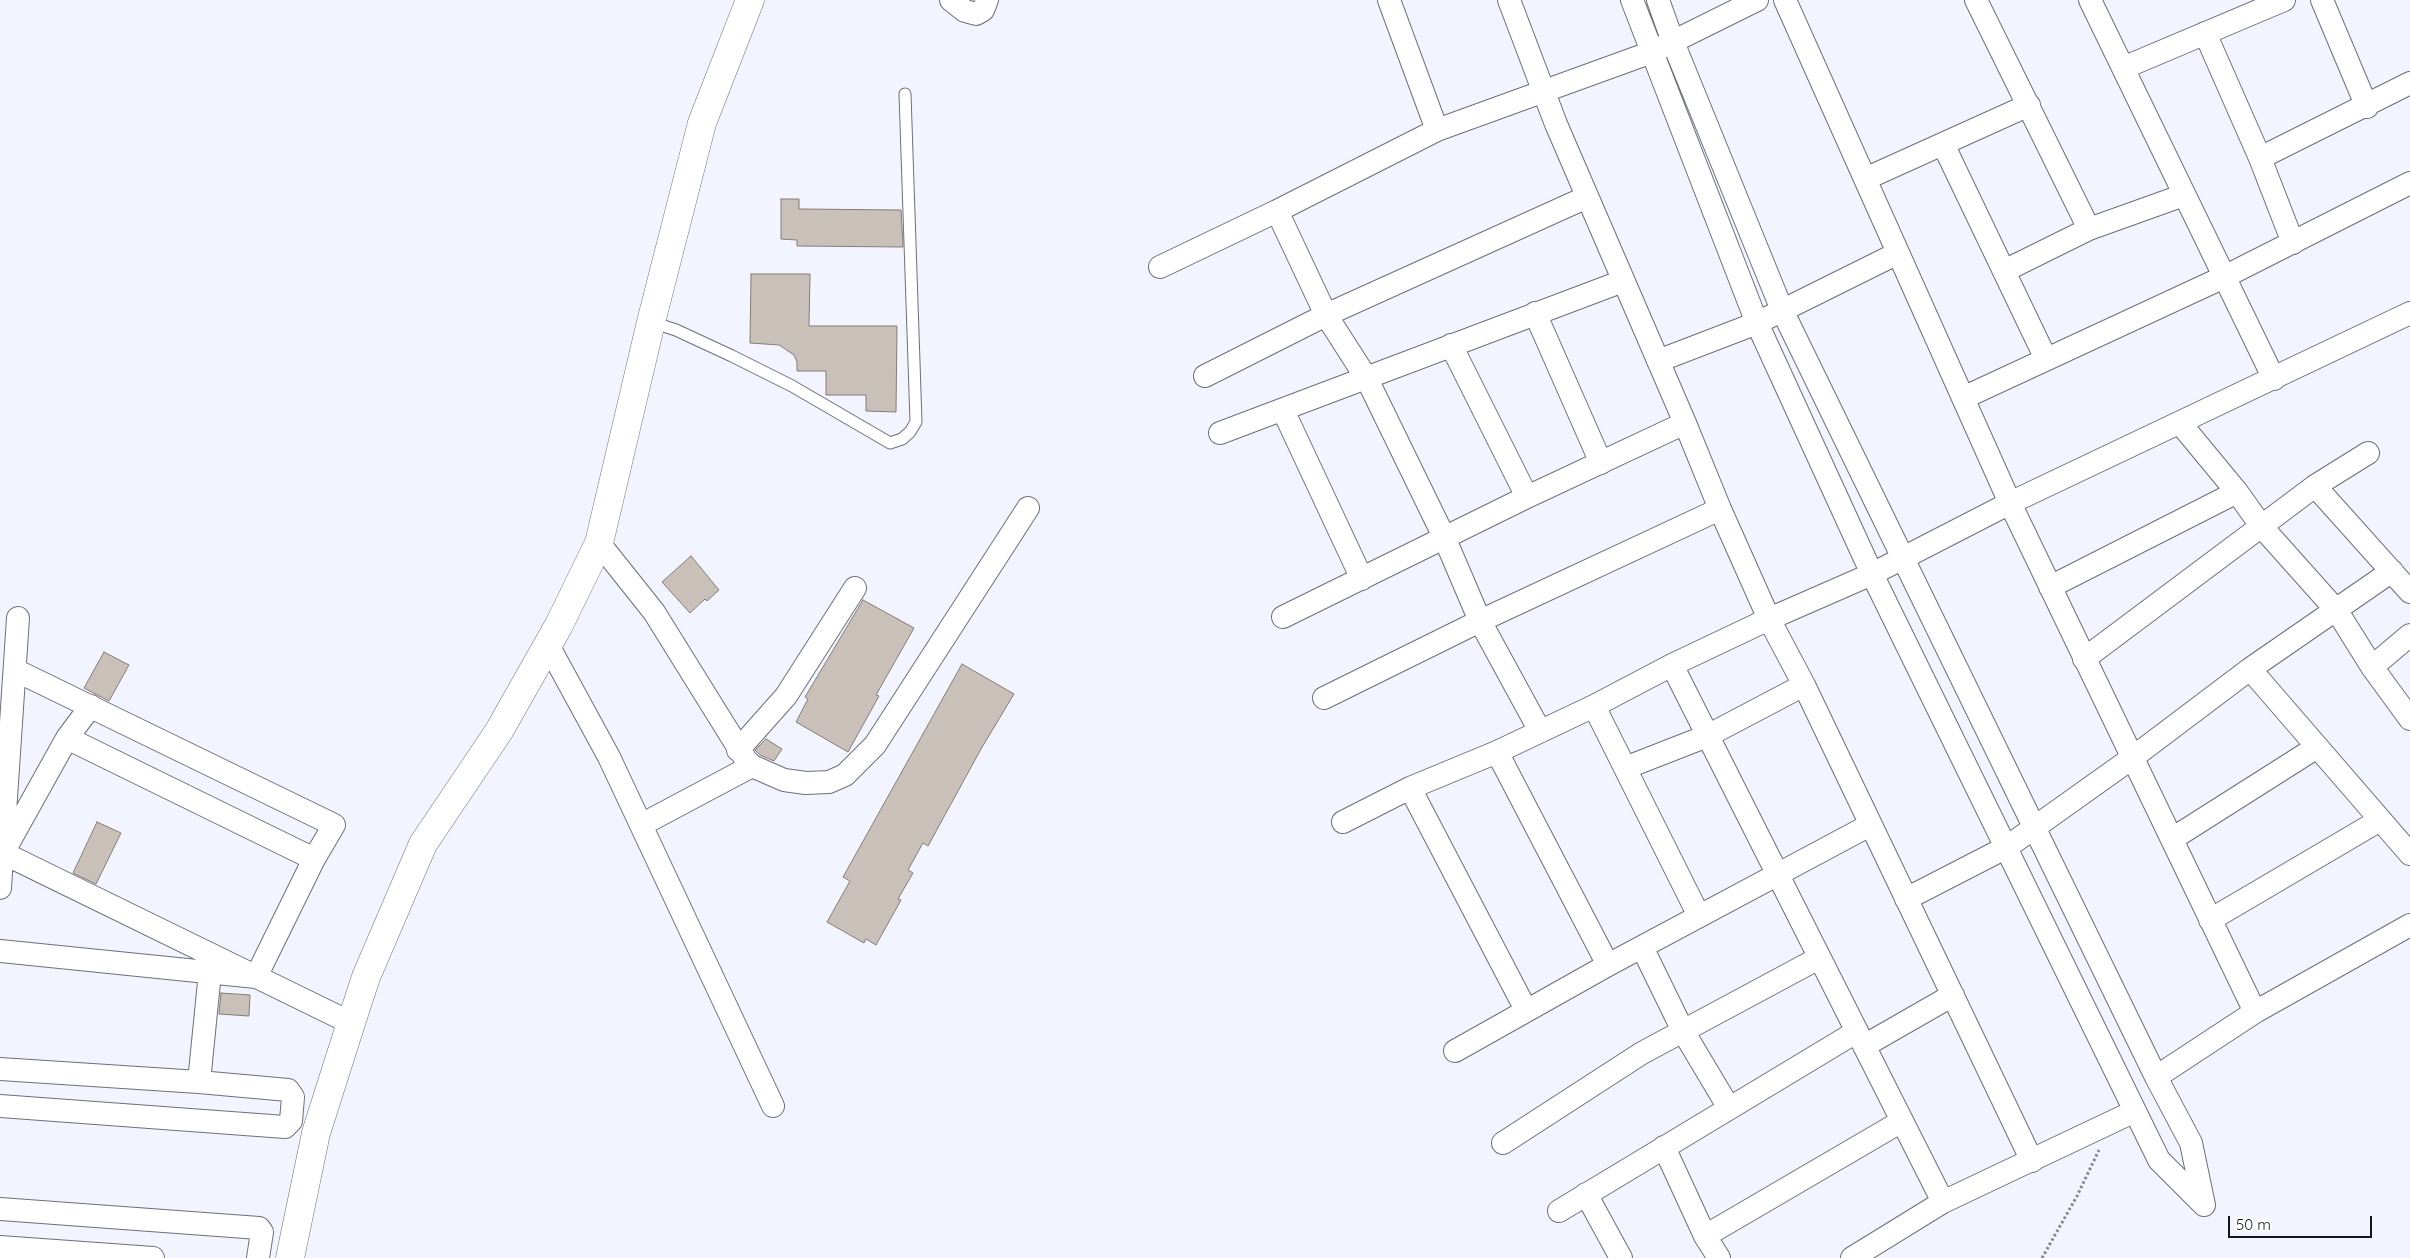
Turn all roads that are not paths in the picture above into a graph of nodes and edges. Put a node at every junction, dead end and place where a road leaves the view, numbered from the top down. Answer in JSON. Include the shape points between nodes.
{"nodes":[{"id":1,"x":750,"y":0,"type":"edge"},
{"id":2,"x":950,"y":0,"type":"edge"},
{"id":3,"x":987,"y":0,"type":"edge"},
{"id":4,"x":1389,"y":0,"type":"edge"},
{"id":5,"x":1509,"y":0,"type":"edge"},
{"id":6,"x":1632,"y":0,"type":"edge"},
{"id":7,"x":1658,"y":0,"type":"edge"},
{"id":8,"x":1757,"y":0,"type":"edge"},
{"id":9,"x":1785,"y":0,"type":"edge"},
{"id":10,"x":1976,"y":0,"type":"edge"},
{"id":11,"x":2090,"y":0,"type":"edge"},
{"id":12,"x":2284,"y":0,"type":"edge"},
{"id":13,"x":2322,"y":0,"type":"edge"},
{"id":14,"x":2205,"y":33,"type":"junction"},
{"id":15,"x":1673,"y":42,"type":"junction"},
{"id":16,"x":1652,"y":52,"type":"junction"},
{"id":17,"x":2123,"y":68,"type":"junction"},
{"id":18,"x":2410,"y":83,"type":"edge"},
{"id":19,"x":1543,"y":90,"type":"junction"},
{"id":20,"x":905,"y":94,"type":"dead end"},
{"id":21,"x":2029,"y":105,"type":"junction"},
{"id":22,"x":2367,"y":107,"type":"junction"},
{"id":23,"x":1437,"y":130,"type":"junction"},
{"id":24,"x":1943,"y":144,"type":"junction"},
{"id":25,"x":2260,"y":158,"type":"junction"},
{"id":26,"x":1865,"y":179,"type":"junction"},
{"id":27,"x":2410,"y":183,"type":"edge"},
{"id":28,"x":2184,"y":195,"type":"junction"},
{"id":29,"x":1587,"y":197,"type":"junction"},
{"id":30,"x":1277,"y":210,"type":"junction"},
{"id":31,"x":2089,"y":229,"type":"junction"},
{"id":32,"x":2293,"y":243,"type":"junction"},
{"id":33,"x":1898,"y":253,"type":"junction"},
{"id":34,"x":1160,"y":267,"type":"dead end"},
{"id":35,"x":2004,"y":271,"type":"junction"},
{"id":36,"x":2224,"y":277,"type":"junction"},
{"id":37,"x":1623,"y":281,"type":"junction"},
{"id":38,"x":1782,"y":310,"type":"junction"},
{"id":39,"x":1535,"y":313,"type":"junction"},
{"id":40,"x":2410,"y":313,"type":"edge"},
{"id":41,"x":1326,"y":315,"type":"junction"},
{"id":42,"x":651,"y":322,"type":"junction"},
{"id":43,"x":1757,"y":323,"type":"junction"},
{"id":44,"x":1451,"y":345,"type":"junction"},
{"id":45,"x":2046,"y":359,"type":"junction"},
{"id":46,"x":1658,"y":362,"type":"junction"},
{"id":47,"x":1205,"y":376,"type":"dead end"},
{"id":48,"x":1367,"y":379,"type":"junction"},
{"id":49,"x":2274,"y":379,"type":"junction"},
{"id":50,"x":1963,"y":398,"type":"junction"},
{"id":51,"x":1283,"y":410,"type":"junction"},
{"id":52,"x":1685,"y":423,"type":"junction"},
{"id":53,"x":2180,"y":424,"type":"junction"},
{"id":54,"x":1220,"y":434,"type":"dead end"},
{"id":55,"x":2368,"y":453,"type":"dead end"},
{"id":56,"x":1601,"y":463,"type":"junction"},
{"id":57,"x":2315,"y":486,"type":"junction"},
{"id":58,"x":2237,"y":492,"type":"junction"},
{"id":59,"x":1527,"y":497,"type":"junction"},
{"id":60,"x":2010,"y":503,"type":"junction"},
{"id":61,"x":1028,"y":508,"type":"dead end"},
{"id":62,"x":1720,"y":509,"type":"junction"},
{"id":63,"x":2262,"y":527,"type":"junction"},
{"id":64,"x":1445,"y":539,"type":"junction"},
{"id":65,"x":599,"y":543,"type":"junction"},
{"id":66,"x":1902,"y":559,"type":"junction"},
{"id":67,"x":2392,"y":571,"type":"junction"},
{"id":68,"x":1872,"y":574,"type":"junction"},
{"id":69,"x":1362,"y":579,"type":"junction"},
{"id":70,"x":2050,"y":587,"type":"junction"},
{"id":71,"x":855,"y":588,"type":"dead end"},
{"id":72,"x":2410,"y":592,"type":"edge"},
{"id":73,"x":2337,"y":611,"type":"junction"},
{"id":74,"x":1283,"y":617,"type":"dead end"},
{"id":75,"x":18,"y":618,"type":"dead end"},
{"id":76,"x":1769,"y":619,"type":"junction"},
{"id":77,"x":1480,"y":621,"type":"junction"},
{"id":78,"x":2410,"y":635,"type":"edge"},
{"id":79,"x":548,"y":645,"type":"junction"},
{"id":80,"x":2084,"y":659,"type":"junction"},
{"id":81,"x":1672,"y":665,"type":"junction"},
{"id":82,"x":2372,"y":667,"type":"junction"},
{"id":83,"x":2250,"y":669,"type":"junction"},
{"id":84,"x":15,"y":670,"type":"junction"},
{"id":85,"x":1804,"y":685,"type":"junction"},
{"id":86,"x":1324,"y":698,"type":"dead end"},
{"id":87,"x":91,"y":706,"type":"junction"},
{"id":88,"x":1594,"y":706,"type":"junction"},
{"id":89,"x":2410,"y":719,"type":"edge"},
{"id":90,"x":1540,"y":731,"type":"junction"},
{"id":91,"x":1707,"y":736,"type":"junction"},
{"id":92,"x":68,"y":738,"type":"junction"},
{"id":93,"x":2317,"y":747,"type":"junction"},
{"id":94,"x":1497,"y":752,"type":"junction"},
{"id":95,"x":745,"y":758,"type":"junction"},
{"id":96,"x":2132,"y":758,"type":"junction"},
{"id":97,"x":1625,"y":768,"type":"junction"},
{"id":98,"x":1410,"y":788,"type":"junction"},
{"id":99,"x":2380,"y":820,"type":"junction"},
{"id":100,"x":1343,"y":822,"type":"dead end"},
{"id":101,"x":641,"y":825,"type":"junction"},
{"id":102,"x":1870,"y":825,"type":"junction"},
{"id":103,"x":2035,"y":827,"type":"junction"},
{"id":104,"x":2172,"y":839,"type":"junction"},
{"id":105,"x":2007,"y":847,"type":"junction"},
{"id":106,"x":3,"y":854,"type":"junction"},
{"id":107,"x":2410,"y":854,"type":"edge"},
{"id":108,"x":314,"y":859,"type":"junction"},
{"id":109,"x":1777,"y":875,"type":"junction"},
{"id":110,"x":0,"y":888,"type":"edge"},
{"id":111,"x":1906,"y":899,"type":"junction"},
{"id":112,"x":1699,"y":916,"type":"junction"},
{"id":113,"x":2210,"y":920,"type":"junction"},
{"id":114,"x":2410,"y":926,"type":"edge"},
{"id":115,"x":1642,"y":947,"type":"junction"},
{"id":116,"x":0,"y":951,"type":"edge"},
{"id":117,"x":1819,"y":958,"type":"junction"},
{"id":118,"x":1608,"y":965,"type":"junction"},
{"id":119,"x":210,"y":972,"type":"junction"},
{"id":120,"x":256,"y":977,"type":"junction"},
{"id":121,"x":1953,"y":995,"type":"junction"},
{"id":122,"x":1526,"y":1010,"type":"junction"},
{"id":123,"x":2255,"y":1012,"type":"junction"},
{"id":124,"x":351,"y":1023,"type":"junction"},
{"id":125,"x":1683,"y":1031,"type":"junction"},
{"id":126,"x":1860,"y":1039,"type":"junction"},
{"id":127,"x":1456,"y":1051,"type":"dead end"},
{"id":128,"x":0,"y":1069,"type":"edge"},
{"id":129,"x":2156,"y":1077,"type":"junction"},
{"id":130,"x":199,"y":1082,"type":"junction"},
{"id":131,"x":0,"y":1106,"type":"edge"},
{"id":132,"x":773,"y":1106,"type":"dead end"},
{"id":133,"x":1729,"y":1108,"type":"junction"},
{"id":134,"x":2135,"y":1111,"type":"junction"},
{"id":135,"x":1902,"y":1121,"type":"junction"},
{"id":136,"x":1503,"y":1144,"type":"dead end"},
{"id":137,"x":1664,"y":1147,"type":"junction"},
{"id":138,"x":2032,"y":1161,"type":"junction"},
{"id":139,"x":1586,"y":1194,"type":"junction"},
{"id":140,"x":1943,"y":1202,"type":"junction"},
{"id":141,"x":0,"y":1209,"type":"edge"},
{"id":142,"x":1559,"y":1211,"type":"dead end"},
{"id":143,"x":1705,"y":1236,"type":"junction"},
{"id":144,"x":0,"y":1247,"type":"edge"},
{"id":145,"x":153,"y":1258,"type":"edge"},
{"id":146,"x":258,"y":1258,"type":"edge"},
{"id":147,"x":290,"y":1258,"type":"edge"},
{"id":148,"x":1621,"y":1258,"type":"edge"},
{"id":149,"x":1719,"y":1258,"type":"edge"},
{"id":150,"x":1852,"y":1258,"type":"edge"}],
"edges":[{"from":1,"to":42,"type":"street","via":[[702,123]]},
{"from":2,"to":3,"type":"street","via":[[964,11],[976,14],[983,10]]},
{"from":4,"to":23,"type":"street"},
{"from":5,"to":19,"type":"street"},
{"from":6,"to":16,"type":"street"},
{"from":7,"to":15,"type":"street"},
{"from":8,"to":15,"type":"street"},
{"from":9,"to":26,"type":"street"},
{"from":10,"to":21,"type":"street"},
{"from":11,"to":17,"type":"street"},
{"from":12,"to":14,"type":"street"},
{"from":13,"to":22,"type":"street"},
{"from":14,"to":17,"type":"street"},
{"from":14,"to":25,"type":"street"},
{"from":15,"to":16,"type":"street"},
{"from":15,"to":38,"type":"street"},
{"from":16,"to":19,"type":"street"},
{"from":16,"to":43,"type":"street"},
{"from":17,"to":28,"type":"street"},
{"from":18,"to":22,"type":"street"},
{"from":19,"to":23,"type":"street"},
{"from":19,"to":29,"type":"street"},
{"from":20,"to":42,"type":"lane","via":[[916,422],[910,432],[902,439],[890,442],[792,386],[676,330]]},
{"from":21,"to":24,"type":"street"},
{"from":21,"to":31,"type":"street"},
{"from":22,"to":25,"type":"street"},
{"from":23,"to":30,"type":"street"},
{"from":24,"to":26,"type":"street"},
{"from":24,"to":35,"type":"street"},
{"from":25,"to":32,"type":"street"},
{"from":26,"to":33,"type":"street"},
{"from":27,"to":32,"type":"street"},
{"from":28,"to":31,"type":"street"},
{"from":28,"to":36,"type":"street"},
{"from":29,"to":37,"type":"street"},
{"from":29,"to":41,"type":"street"},
{"from":30,"to":34,"type":"street"},
{"from":30,"to":41,"type":"street"},
{"from":31,"to":35,"type":"street"},
{"from":32,"to":36,"type":"street"},
{"from":33,"to":38,"type":"street"},
{"from":33,"to":50,"type":"street"},
{"from":35,"to":45,"type":"street"},
{"from":36,"to":45,"type":"street"},
{"from":36,"to":49,"type":"street"},
{"from":37,"to":39,"type":"street"},
{"from":37,"to":46,"type":"street"},
{"from":38,"to":43,"type":"street"},
{"from":38,"to":66,"type":"street"},
{"from":39,"to":44,"type":"street"},
{"from":39,"to":56,"type":"street"},
{"from":40,"to":49,"type":"street"},
{"from":41,"to":47,"type":"street"},
{"from":41,"to":48,"type":"street"},
{"from":42,"to":65,"type":"street"},
{"from":43,"to":46,"type":"street"},
{"from":43,"to":68,"type":"street"},
{"from":44,"to":48,"type":"street"},
{"from":44,"to":59,"type":"street"},
{"from":45,"to":50,"type":"street"},
{"from":46,"to":52,"type":"street"},
{"from":48,"to":51,"type":"street"},
{"from":48,"to":64,"type":"street"},
{"from":49,"to":53,"type":"street"},
{"from":50,"to":60,"type":"street"},
{"from":51,"to":54,"type":"street"},
{"from":51,"to":69,"type":"street"},
{"from":52,"to":56,"type":"street"},
{"from":52,"to":62,"type":"street"},
{"from":53,"to":58,"type":"street"},
{"from":53,"to":60,"type":"street"},
{"from":55,"to":57,"type":"street"},
{"from":56,"to":59,"type":"street"},
{"from":57,"to":63,"type":"street"},
{"from":57,"to":67,"type":"street"},
{"from":58,"to":63,"type":"street"},
{"from":58,"to":70,"type":"street"},
{"from":59,"to":64,"type":"street"},
{"from":60,"to":66,"type":"street"},
{"from":60,"to":70,"type":"street"},
{"from":61,"to":95,"type":"street","via":[[875,744],[845,775],[829,782],[784,780]]},
{"from":62,"to":76,"type":"street"},
{"from":62,"to":77,"type":"street"},
{"from":63,"to":73,"type":"street"},
{"from":63,"to":80,"type":"street"},
{"from":64,"to":69,"type":"street"},
{"from":64,"to":77,"type":"street"},
{"from":65,"to":79,"type":"street"},
{"from":65,"to":95,"type":"street","via":[[654,612]]},
{"from":66,"to":68,"type":"street"},
{"from":66,"to":103,"type":"street"},
{"from":67,"to":72,"type":"street"},
{"from":67,"to":73,"type":"street"},
{"from":68,"to":76,"type":"street"},
{"from":68,"to":105,"type":"street"},
{"from":69,"to":74,"type":"street"},
{"from":70,"to":80,"type":"street"},
{"from":71,"to":95,"type":"street"},
{"from":73,"to":82,"type":"street"},
{"from":73,"to":83,"type":"street"},
{"from":75,"to":84,"type":"street"},
{"from":76,"to":81,"type":"street"},
{"from":76,"to":85,"type":"street"},
{"from":77,"to":86,"type":"street"},
{"from":77,"to":90,"type":"street"},
{"from":78,"to":82,"type":"street"},
{"from":79,"to":101,"type":"street","via":[[609,757]]},
{"from":79,"to":124,"type":"street","via":[[499,731],[424,844],[366,977]]},
{"from":80,"to":96,"type":"street"},
{"from":81,"to":88,"type":"street"},
{"from":81,"to":91,"type":"street"},
{"from":82,"to":89,"type":"street"},
{"from":83,"to":93,"type":"street"},
{"from":83,"to":96,"type":"street"},
{"from":84,"to":87,"type":"street"},
{"from":84,"to":106,"type":"street"},
{"from":85,"to":91,"type":"street"},
{"from":85,"to":102,"type":"street"},
{"from":87,"to":92,"type":"street"},
{"from":87,"to":108,"type":"street","via":[[334,825]]},
{"from":88,"to":90,"type":"street"},
{"from":88,"to":97,"type":"street"},
{"from":90,"to":94,"type":"street"},
{"from":91,"to":97,"type":"street"},
{"from":91,"to":109,"type":"street"},
{"from":92,"to":106,"type":"street"},
{"from":92,"to":108,"type":"street"},
{"from":93,"to":99,"type":"street"},
{"from":93,"to":104,"type":"street"},
{"from":94,"to":98,"type":"street"},
{"from":94,"to":118,"type":"street"},
{"from":95,"to":101,"type":"street"},
{"from":96,"to":103,"type":"street"},
{"from":96,"to":104,"type":"street"},
{"from":97,"to":112,"type":"street"},
{"from":98,"to":100,"type":"street"},
{"from":98,"to":122,"type":"street"},
{"from":99,"to":107,"type":"street"},
{"from":99,"to":113,"type":"street"},
{"from":101,"to":132,"type":"street"},
{"from":102,"to":109,"type":"street"},
{"from":102,"to":111,"type":"street"},
{"from":103,"to":105,"type":"street"},
{"from":103,"to":129,"type":"street"},
{"from":104,"to":113,"type":"street"},
{"from":105,"to":111,"type":"street"},
{"from":105,"to":134,"type":"street"},
{"from":106,"to":110,"type":"street"},
{"from":106,"to":120,"type":"street"},
{"from":108,"to":120,"type":"street"},
{"from":109,"to":112,"type":"street"},
{"from":109,"to":117,"type":"street"},
{"from":111,"to":121,"type":"street"},
{"from":112,"to":115,"type":"street"},
{"from":113,"to":123,"type":"street"},
{"from":114,"to":123,"type":"street"},
{"from":115,"to":118,"type":"street"},
{"from":115,"to":125,"type":"street"},
{"from":116,"to":119,"type":"street"},
{"from":117,"to":125,"type":"street"},
{"from":117,"to":126,"type":"street"},
{"from":118,"to":122,"type":"street"},
{"from":119,"to":120,"type":"street"},
{"from":119,"to":130,"type":"street"},
{"from":120,"to":124,"type":"street"},
{"from":121,"to":126,"type":"street"},
{"from":121,"to":138,"type":"street"},
{"from":122,"to":127,"type":"street"},
{"from":123,"to":129,"type":"street"},
{"from":124,"to":147,"type":"street","via":[[316,1134]]},
{"from":125,"to":133,"type":"street"},
{"from":125,"to":136,"type":"street","via":[[1642,1053]]},
{"from":126,"to":133,"type":"street"},
{"from":126,"to":135,"type":"street"},
{"from":128,"to":130,"type":"street"},
{"from":129,"to":134,"type":"street","via":[[2191,1143],[2204,1205],[2160,1160]]},
{"from":130,"to":131,"type":"street","via":[[288,1090],[293,1097],[291,1121],[285,1126]]},
{"from":133,"to":137,"type":"street"},
{"from":134,"to":138,"type":"street"},
{"from":135,"to":140,"type":"street"},
{"from":135,"to":143,"type":"street"},
{"from":137,"to":139,"type":"street"},
{"from":137,"to":143,"type":"street"},
{"from":138,"to":140,"type":"street"},
{"from":139,"to":142,"type":"street"},
{"from":139,"to":148,"type":"street"},
{"from":140,"to":150,"type":"street"},
{"from":141,"to":146,"type":"street","via":[[259,1228],[262,1232]]},
{"from":143,"to":149,"type":"street"},
{"from":144,"to":145,"type":"street"}]}
